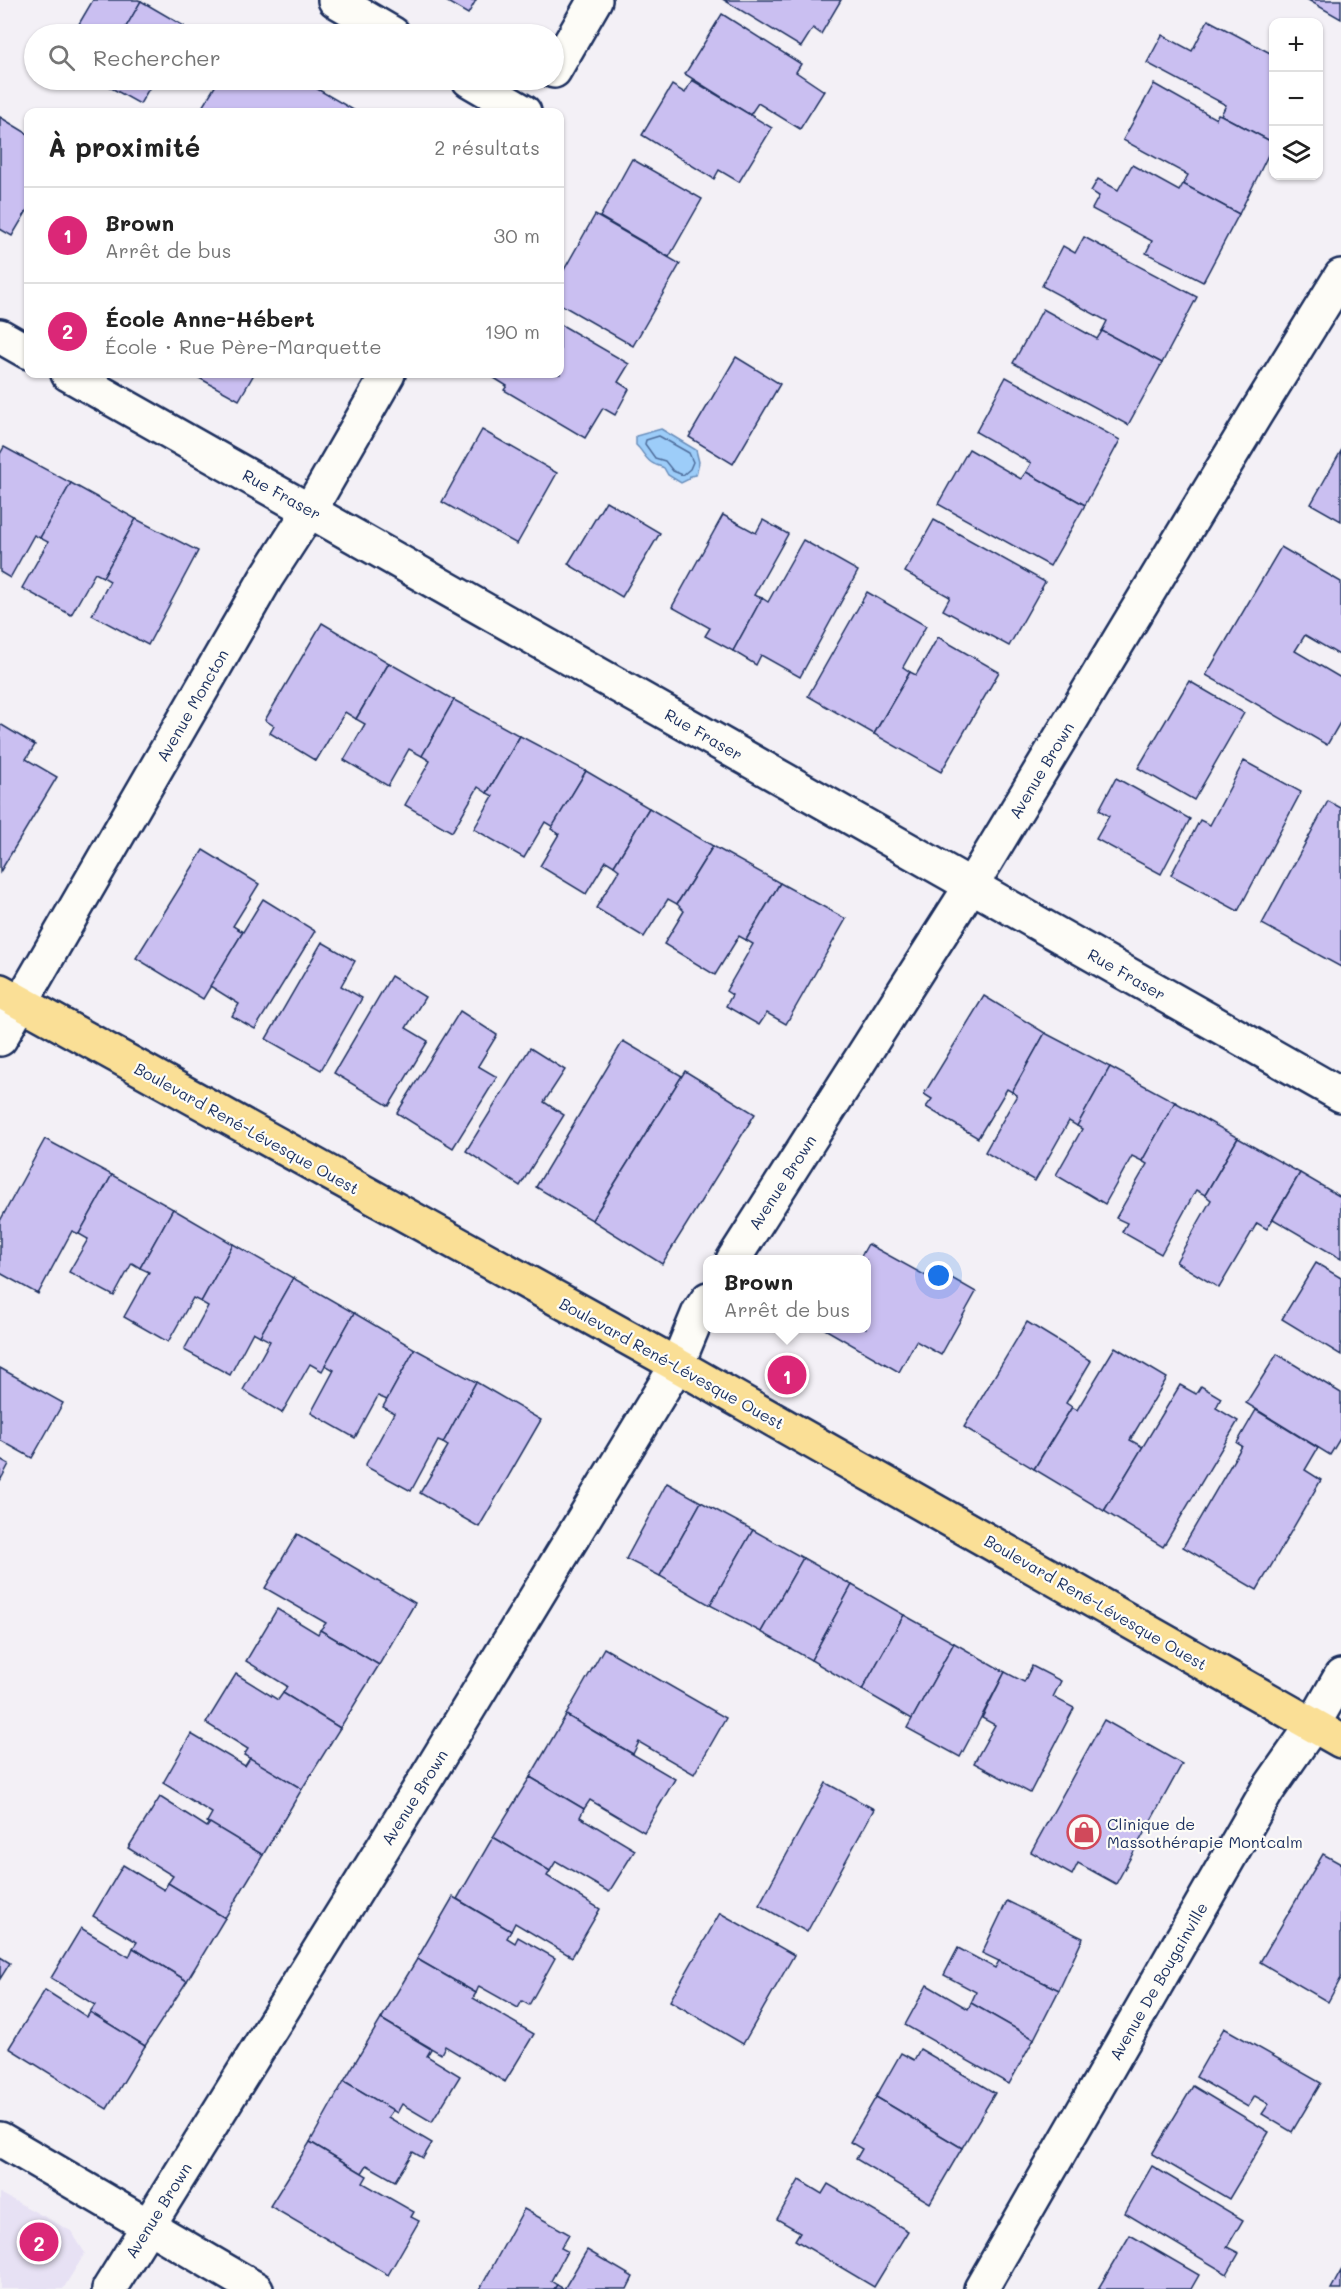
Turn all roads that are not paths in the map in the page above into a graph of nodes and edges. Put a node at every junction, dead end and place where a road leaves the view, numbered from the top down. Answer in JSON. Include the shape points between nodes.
{"nodes":[{"id":1,"x":335,"y":0,"type":"edge"},
{"id":2,"x":595,"y":0,"type":"edge"},
{"id":3,"x":376,"y":24,"type":"edge"},
{"id":4,"x":564,"y":54,"type":"edge"},
{"id":5,"x":486,"y":90,"type":"edge"},
{"id":6,"x":542,"y":90,"type":"edge"},
{"id":7,"x":517,"y":108,"type":"edge"},
{"id":8,"x":537,"y":108,"type":"edge"},
{"id":9,"x":1341,"y":276,"type":"edge"},
{"id":10,"x":0,"y":336,"type":"edge"},
{"id":11,"x":24,"y":350,"type":"edge"},
{"id":12,"x":75,"y":378,"type":"edge"},
{"id":13,"x":386,"y":378,"type":"edge"},
{"id":14,"x":310,"y":510,"type":"junction"},
{"id":15,"x":971,"y":886,"type":"junction"},
{"id":16,"x":10,"y":997,"type":"edge"},
{"id":17,"x":0,"y":1039,"type":"edge"},
{"id":18,"x":1341,"y":1095,"type":"edge"},
{"id":19,"x":736,"y":1255,"type":"edge"},
{"id":20,"x":703,"y":1306,"type":"edge"},
{"id":21,"x":677,"y":1365,"type":"junction"},
{"id":22,"x":1341,"y":1676,"type":"edge"},
{"id":23,"x":1312,"y":1725,"type":"junction"},
{"id":24,"x":1341,"y":1741,"type":"edge"},
{"id":25,"x":0,"y":2139,"type":"edge"},
{"id":26,"x":148,"y":2225,"type":"junction"},
{"id":27,"x":109,"y":2289,"type":"edge"},
{"id":28,"x":256,"y":2289,"type":"edge"},
{"id":29,"x":981,"y":2289,"type":"edge"}],
"edges":[{"from":1,"to":3,"type":"street"},
{"from":2,"to":4,"type":"street"},
{"from":5,"to":7,"type":"street"},
{"from":6,"to":8,"type":"street"},
{"from":9,"to":15,"type":"street","name":"Avenue Brown"},
{"from":10,"to":11,"type":"street"},
{"from":12,"to":14,"type":"street","name":"Rue Fraser"},
{"from":13,"to":14,"type":"street","name":"Avenue Moncton"},
{"from":14,"to":15,"type":"street","name":"Rue Fraser"},
{"from":14,"to":16,"type":"street","name":"Avenue Moncton"},
{"from":15,"to":18,"type":"street","name":"Rue Fraser"},
{"from":15,"to":19,"type":"street","name":"Avenue Brown"},
{"from":16,"to":17,"type":"street","name":"Avenue Moncton"},
{"from":16,"to":21,"type":"main road","name":"Boulevard René-Lévesque Ouest"},
{"from":20,"to":21,"type":"street","name":"Avenue Brown"},
{"from":21,"to":23,"type":"main road","name":"Boulevard René-Lévesque Ouest"},
{"from":21,"to":26,"type":"street","name":"Avenue Brown"},
{"from":22,"to":23,"type":"street","name":"Avenue De Bougainville"},
{"from":23,"to":24,"type":"main road","name":"Boulevard René-Lévesque Ouest"},
{"from":23,"to":29,"type":"street","name":"Avenue De Bougainville","via":[[1267,1791]]},
{"from":25,"to":26,"type":"street"},
{"from":26,"to":27,"type":"street","name":"Avenue Brown"},
{"from":26,"to":28,"type":"street"}]}
